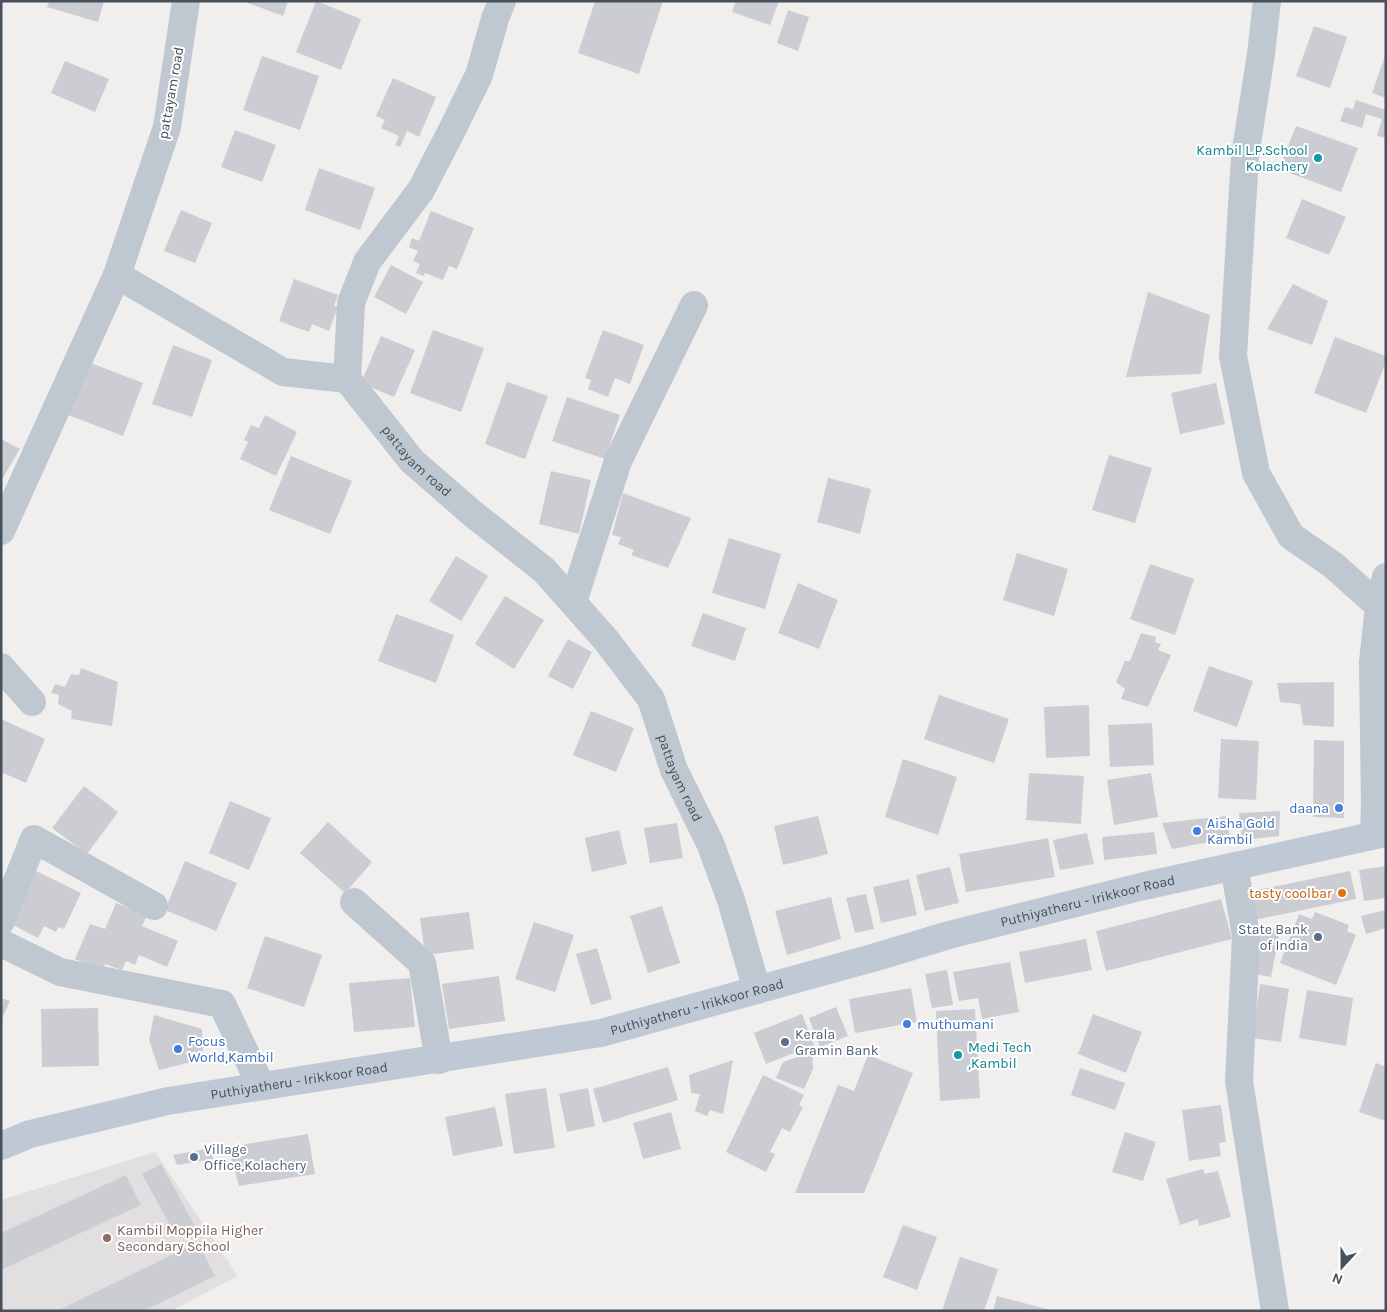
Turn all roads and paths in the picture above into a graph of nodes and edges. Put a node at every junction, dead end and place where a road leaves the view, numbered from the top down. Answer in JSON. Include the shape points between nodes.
{"nodes":[{"id":1,"x":186,"y":1,"type":"edge"},
{"id":2,"x":502,"y":1,"type":"edge"},
{"id":3,"x":1267,"y":1,"type":"edge"},
{"id":4,"x":117,"y":276,"type":"junction"},
{"id":5,"x":694,"y":305,"type":"dead end"},
{"id":6,"x":347,"y":379,"type":"junction"},
{"id":7,"x":1,"y":532,"type":"edge"},
{"id":8,"x":1386,"y":577,"type":"edge"},
{"id":9,"x":573,"y":602,"type":"junction"},
{"id":10,"x":1379,"y":606,"type":"junction"},
{"id":11,"x":1,"y":667,"type":"edge"},
{"id":12,"x":32,"y":702,"type":"dead end"},
{"id":13,"x":1380,"y":834,"type":"edge"},
{"id":14,"x":1234,"y":866,"type":"junction"},
{"id":15,"x":354,"y":902,"type":"dead end"},
{"id":16,"x":154,"y":906,"type":"dead end"},
{"id":17,"x":1,"y":922,"type":"edge"},
{"id":18,"x":1,"y":944,"type":"edge"},
{"id":19,"x":757,"y":990,"type":"junction"},
{"id":20,"x":439,"y":1060,"type":"junction"},
{"id":21,"x":261,"y":1086,"type":"junction"},
{"id":22,"x":1,"y":1146,"type":"edge"},
{"id":23,"x":1275,"y":1311,"type":"edge"}],
"edges":[{"from":1,"to":4,"type":"street","name":"pattayam road","via":[[167,127]]},
{"from":2,"to":6,"type":"street","via":[[479,75],[451,132],[421,190],[367,262],[351,303]]},
{"from":3,"to":10,"type":"street","via":[[1246,156],[1233,356],[1256,473],[1291,536],[1334,565]]},
{"from":4,"to":6,"type":"street","via":[[283,372]]},
{"from":4,"to":7,"type":"street","name":"pattayam road"},
{"from":5,"to":9,"type":"street","via":[[618,461]]},
{"from":6,"to":9,"type":"street","name":"pattayam road","via":[[412,461],[544,570]]},
{"from":8,"to":10,"type":"street"},
{"from":9,"to":19,"type":"street","name":"pattayam road","via":[[651,699],[674,770],[710,843],[725,884]]},
{"from":10,"to":13,"type":"street","via":[[1374,662],[1375,805]]},
{"from":11,"to":12,"type":"street"},
{"from":13,"to":14,"type":"main road","name":"Puthiyatheru - Irikkoor Road"},
{"from":14,"to":19,"type":"main road","name":"Puthiyatheru - Irikkoor Road","via":[[949,935]]},
{"from":14,"to":23,"type":"street","via":[[1246,936],[1239,1081]]},
{"from":15,"to":20,"type":"street","via":[[422,963]]},
{"from":16,"to":17,"type":"street","via":[[34,839]]},
{"from":18,"to":21,"type":"street","via":[[60,972],[222,1004]]},
{"from":19,"to":20,"type":"main road","name":"Puthiyatheru - Irikkoor Road","via":[[601,1034]]},
{"from":20,"to":21,"type":"main road","name":"Puthiyatheru - Irikkoor Road"},
{"from":21,"to":22,"type":"main road","name":"Puthiyatheru - Irikkoor Road","via":[[168,1101],[30,1134]]}]}
